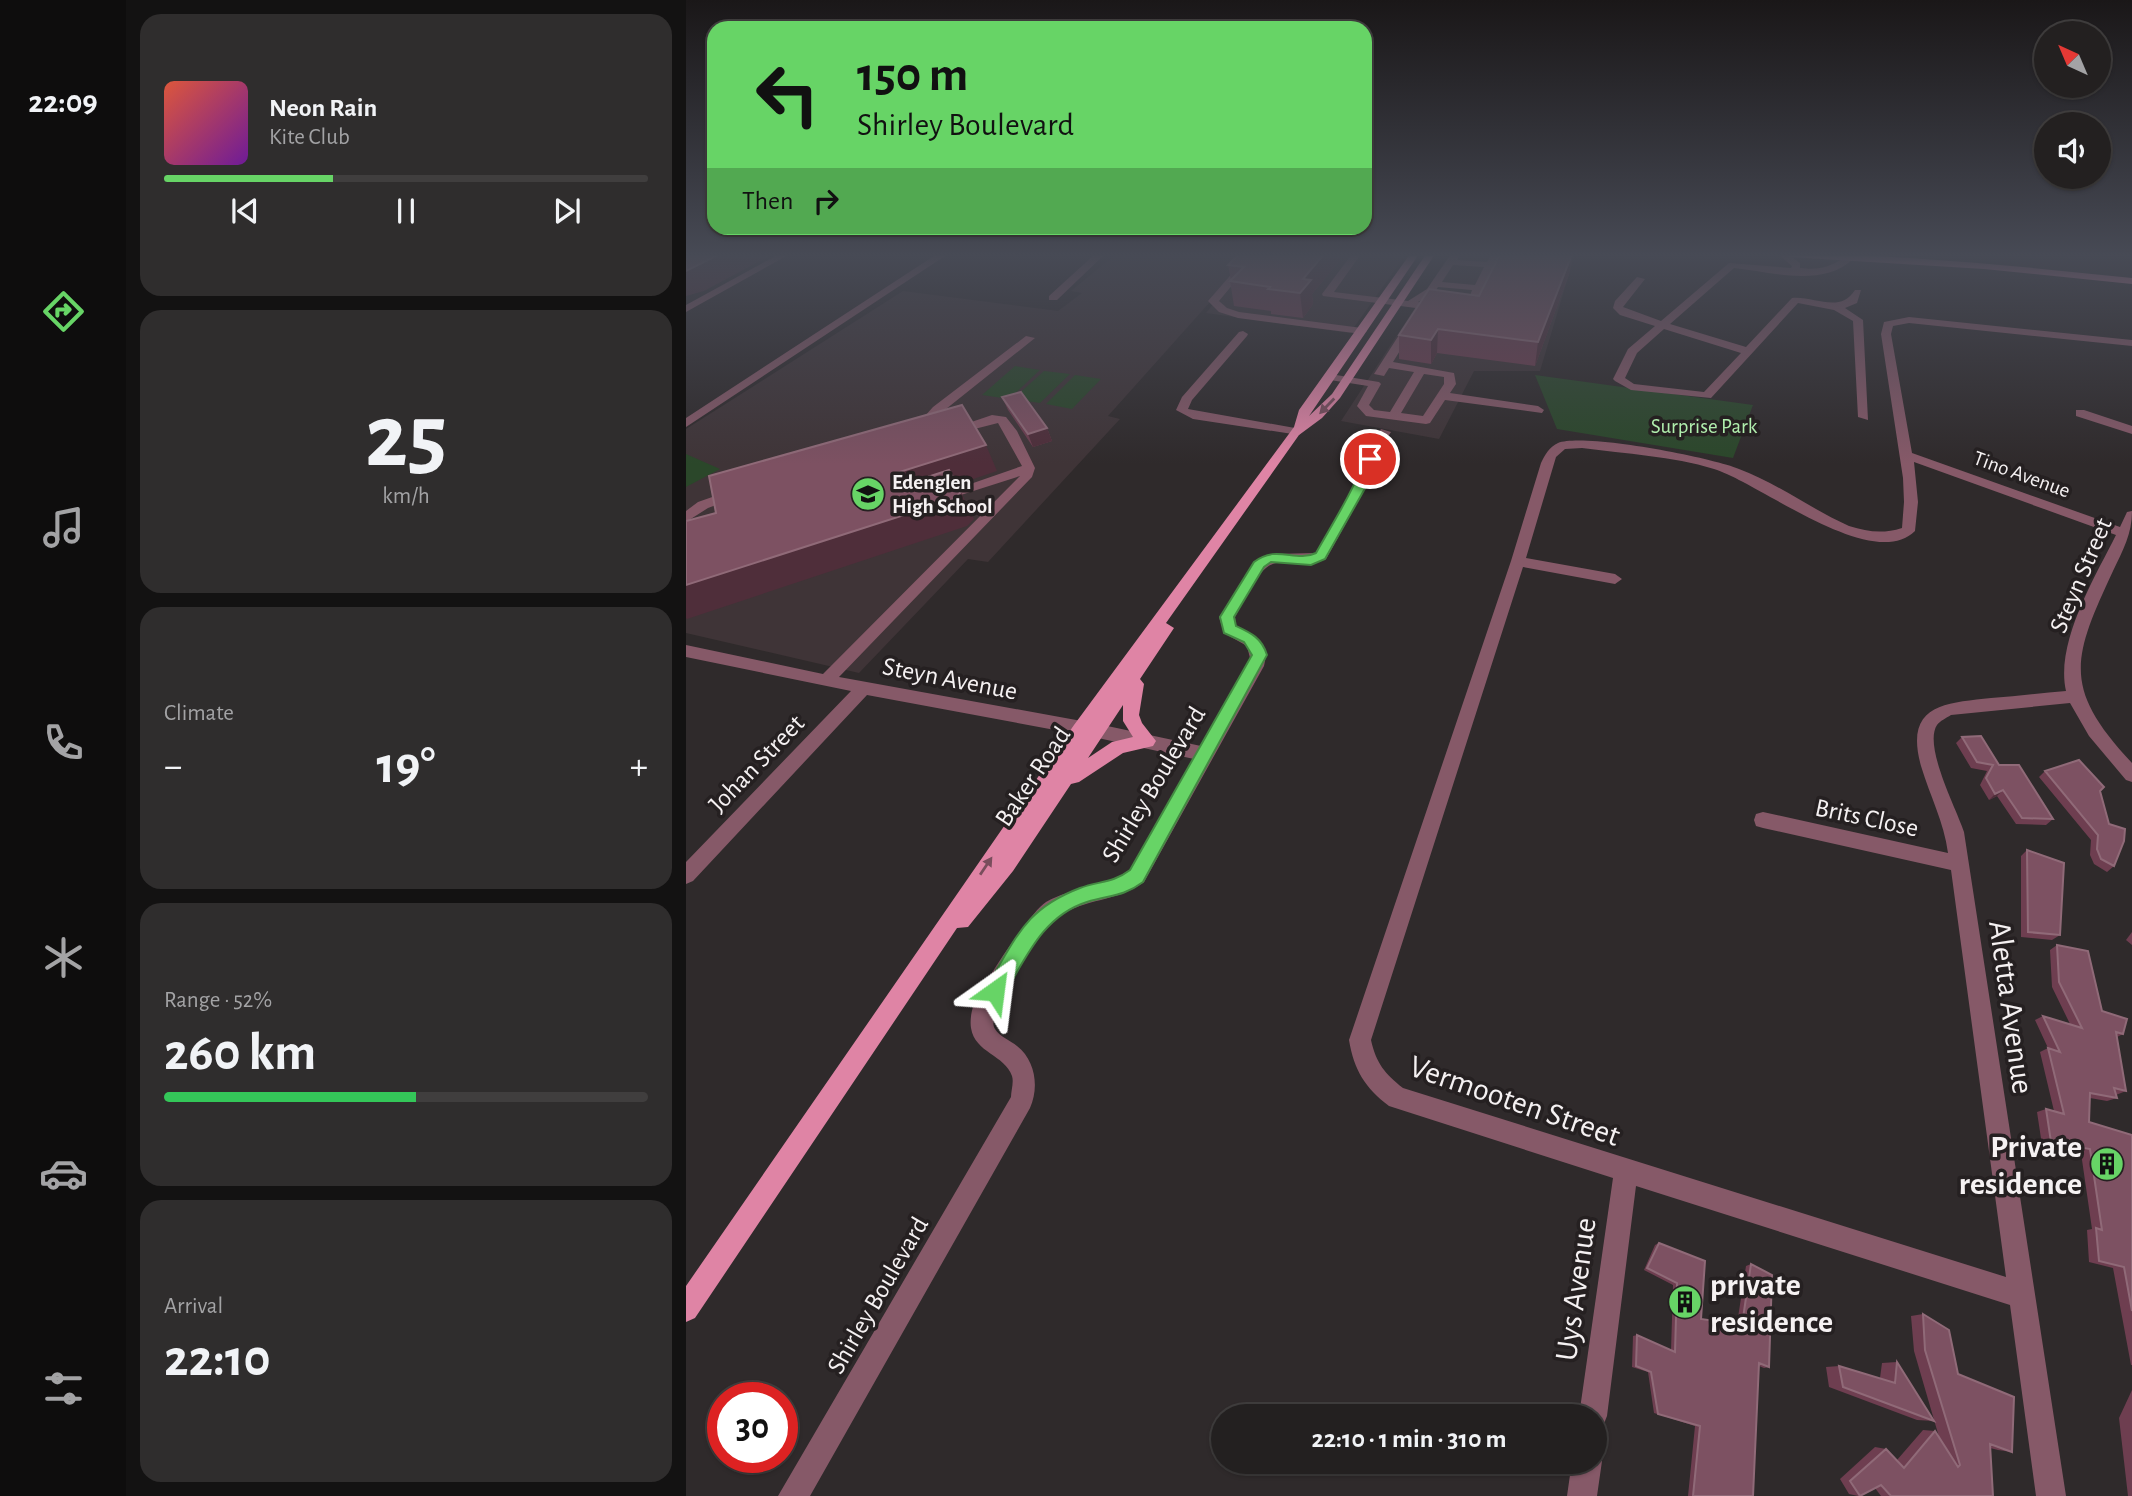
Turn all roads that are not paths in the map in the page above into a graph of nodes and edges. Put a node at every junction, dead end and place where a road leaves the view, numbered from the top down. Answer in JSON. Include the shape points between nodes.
{"nodes":[{"id":1,"x":837,"y":324,"type":"edge"},
{"id":2,"x":1306,"y":324,"type":"edge"},
{"id":3,"x":1367,"y":324,"type":"edge"},
{"id":4,"x":1388,"y":324,"type":"edge"},
{"id":5,"x":1411,"y":324,"type":"edge"},
{"id":6,"x":1657,"y":324,"type":"edge"},
{"id":7,"x":1773,"y":324,"type":"edge"},
{"id":8,"x":1858,"y":324,"type":"edge"},
{"id":9,"x":1890,"y":324,"type":"edge"},
{"id":10,"x":1946,"y":324,"type":"edge"},
{"id":11,"x":1661,"y":325,"type":"junction"},
{"id":12,"x":1362,"y":331,"type":"junction"},
{"id":13,"x":1243,"y":334,"type":"dead end"},
{"id":14,"x":1030,"y":338,"type":"dead end"},
{"id":15,"x":2132,"y":343,"type":"edge"},
{"id":16,"x":1746,"y":351,"type":"junction"},
{"id":17,"x":1385,"y":364,"type":"junction"},
{"id":18,"x":1421,"y":369,"type":"junction"},
{"id":19,"x":1330,"y":377,"type":"junction"},
{"id":20,"x":1348,"y":379,"type":"junction"},
{"id":21,"x":1375,"y":384,"type":"junction"},
{"id":22,"x":1444,"y":396,"type":"junction"},
{"id":23,"x":1538,"y":410,"type":"dead end"},
{"id":24,"x":2080,"y":413,"type":"dead end"},
{"id":25,"x":1393,"y":417,"type":"junction"},
{"id":26,"x":1864,"y":417,"type":"dead end"},
{"id":27,"x":686,"y":423,"type":"edge"},
{"id":28,"x":1297,"y":429,"type":"junction"},
{"id":29,"x":2132,"y":430,"type":"edge"},
{"id":30,"x":1385,"y":432,"type":"dead end"},
{"id":31,"x":1905,"y":455,"type":"junction"},
{"id":32,"x":1029,"y":468,"type":"junction"},
{"id":33,"x":750,"y":488,"type":"edge"},
{"id":34,"x":929,"y":500,"type":"edge"},
{"id":35,"x":2132,"y":515,"type":"edge"},
{"id":36,"x":686,"y":518,"type":"edge"},
{"id":37,"x":2124,"y":533,"type":"junction"},
{"id":38,"x":1518,"y":561,"type":"junction"},
{"id":39,"x":1615,"y":579,"type":"dead end"},
{"id":40,"x":1169,"y":608,"type":"junction"},
{"id":41,"x":686,"y":651,"type":"edge"},
{"id":42,"x":1139,"y":671,"type":"junction"},
{"id":43,"x":827,"y":680,"type":"junction"},
{"id":44,"x":865,"y":687,"type":"junction"},
{"id":45,"x":2076,"y":696,"type":"junction"},
{"id":46,"x":1089,"y":730,"type":"junction"},
{"id":47,"x":1147,"y":741,"type":"junction"},
{"id":48,"x":1204,"y":754,"type":"junction"},
{"id":49,"x":2132,"y":775,"type":"edge"},
{"id":50,"x":1062,"y":785,"type":"junction"},
{"id":51,"x":1763,"y":820,"type":"dead end"},
{"id":52,"x":1960,"y":864,"type":"junction"},
{"id":53,"x":686,"y":875,"type":"edge"},
{"id":54,"x":922,"y":965,"type":"junction"},
{"id":55,"x":1626,"y":1171,"type":"junction"},
{"id":56,"x":2021,"y":1295,"type":"junction"},
{"id":57,"x":686,"y":1309,"type":"edge"},
{"id":58,"x":1595,"y":1404,"type":"edge"},
{"id":59,"x":1585,"y":1474,"type":"edge"},
{"id":60,"x":793,"y":1496,"type":"edge"},
{"id":61,"x":1582,"y":1496,"type":"edge"},
{"id":62,"x":2050,"y":1496,"type":"edge"}],
"edges":[{"from":1,"to":27,"type":"street"},
{"from":2,"to":12,"type":"street"},
{"from":3,"to":12,"type":"main road","name":"Baker Road"},
{"from":4,"to":20,"type":"main road","name":"Baker Road"},
{"from":5,"to":17,"type":"street"},
{"from":6,"to":11,"type":"street"},
{"from":7,"to":16,"type":"street"},
{"from":8,"to":26,"type":"street"},
{"from":9,"to":31,"type":"street","via":[[1886,329],[1888,347]]},
{"from":10,"to":15,"type":"street"},
{"from":11,"to":16,"type":"street"},
{"from":11,"to":16,"type":"street","via":[[1633,351],[1619,379],[1625,385],[1707,396]]},
{"from":12,"to":19,"type":"main road","name":"Baker Road"},
{"from":13,"to":28,"type":"street","via":[[1186,399],[1182,410]]},
{"from":14,"to":32,"type":"street","via":[[937,410],[926,437],[999,419],[1011,430]]},
{"from":17,"to":18,"type":"street"},
{"from":17,"to":21,"type":"street"},
{"from":18,"to":22,"type":"street","via":[[1450,375]]},
{"from":18,"to":25,"type":"street"},
{"from":19,"to":20,"type":"street"},
{"from":19,"to":28,"type":"main road","name":"Baker Road"},
{"from":20,"to":21,"type":"street"},
{"from":20,"to":28,"type":"main road","name":"Baker Road","one_way":true,"via":[[1326,407]]},
{"from":21,"to":25,"type":"street","via":[[1363,409]]},
{"from":22,"to":23,"type":"street"},
{"from":22,"to":25,"type":"street","via":[[1426,420]]},
{"from":24,"to":29,"type":"street"},
{"from":28,"to":40,"type":"main road","name":"Baker Road"},
{"from":30,"to":48,"type":"street","name":"Shirley Boulevard","via":[[1370,469],[1321,556],[1311,561],[1266,559],[1227,617],[1229,629],[1250,639],[1260,655]]},
{"from":31,"to":37,"type":"street","name":"Tino Avenue"},
{"from":31,"to":38,"type":"street","name":"Vermooten Street","via":[[1912,525],[1902,535],[1882,537],[1826,522],[1752,479],[1720,467],[1582,443],[1562,445],[1552,452]]},
{"from":32,"to":34,"type":"street"},
{"from":32,"to":43,"type":"street","via":[[1023,483]]},
{"from":33,"to":36,"type":"street","via":[[703,505]]},
{"from":35,"to":37,"type":"street","name":"Steyn Street"},
{"from":37,"to":45,"type":"street","name":"Steyn Street","via":[[2078,637],[2072,659]]},
{"from":38,"to":39,"type":"street"},
{"from":38,"to":55,"type":"street","name":"Vermooten Street","via":[[1365,1020],[1360,1040],[1364,1064],[1378,1084],[1397,1098]]},
{"from":40,"to":42,"type":"main road","name":"Baker Road","via":[[1165,633]]},
{"from":40,"to":46,"type":"main road","name":"Baker Road"},
{"from":41,"to":43,"type":"street","name":"Steyn Avenue"},
{"from":42,"to":46,"type":"main road","name":"Baker Road"},
{"from":42,"to":47,"type":"main road","via":[[1129,711],[1135,729]]},
{"from":43,"to":44,"type":"street","name":"Steyn Avenue"},
{"from":44,"to":46,"type":"street","name":"Steyn Avenue"},
{"from":44,"to":53,"type":"street","name":"Johan Street"},
{"from":45,"to":49,"type":"street","via":[[2105,743]]},
{"from":45,"to":52,"type":"street","name":"Aletta Avenue","via":[[1947,709],[1932,719],[1925,745],[1955,832]]},
{"from":46,"to":47,"type":"street","name":"Steyn Avenue"},
{"from":46,"to":50,"type":"main road","name":"Baker Road"},
{"from":54,"to":46,"type":"main road","name":"Baker Road","one_way":true},
{"from":47,"to":48,"type":"street","name":"Steyn Avenue"},
{"from":47,"to":50,"type":"main road","via":[[1118,747]]},
{"from":48,"to":60,"type":"street","name":"Shirley Boulevard","via":[[1137,876],[1122,887],[1066,901],[1037,923],[983,1010],[982,1028],[988,1040],[1020,1067],[1023,1100]]},
{"from":50,"to":54,"type":"main road","name":"Baker Road","via":[[990,887]]},
{"from":51,"to":52,"type":"street","name":"Brits Close"},
{"from":52,"to":56,"type":"street","name":"Aletta Avenue"},
{"from":54,"to":57,"type":"main road","name":"Baker Road"},
{"from":55,"to":56,"type":"street","name":"Vermooten Street"},
{"from":55,"to":58,"type":"street","name":"Uys Avenue"},
{"from":56,"to":62,"type":"street","name":"Aletta Avenue"},
{"from":59,"to":61,"type":"street"}]}
